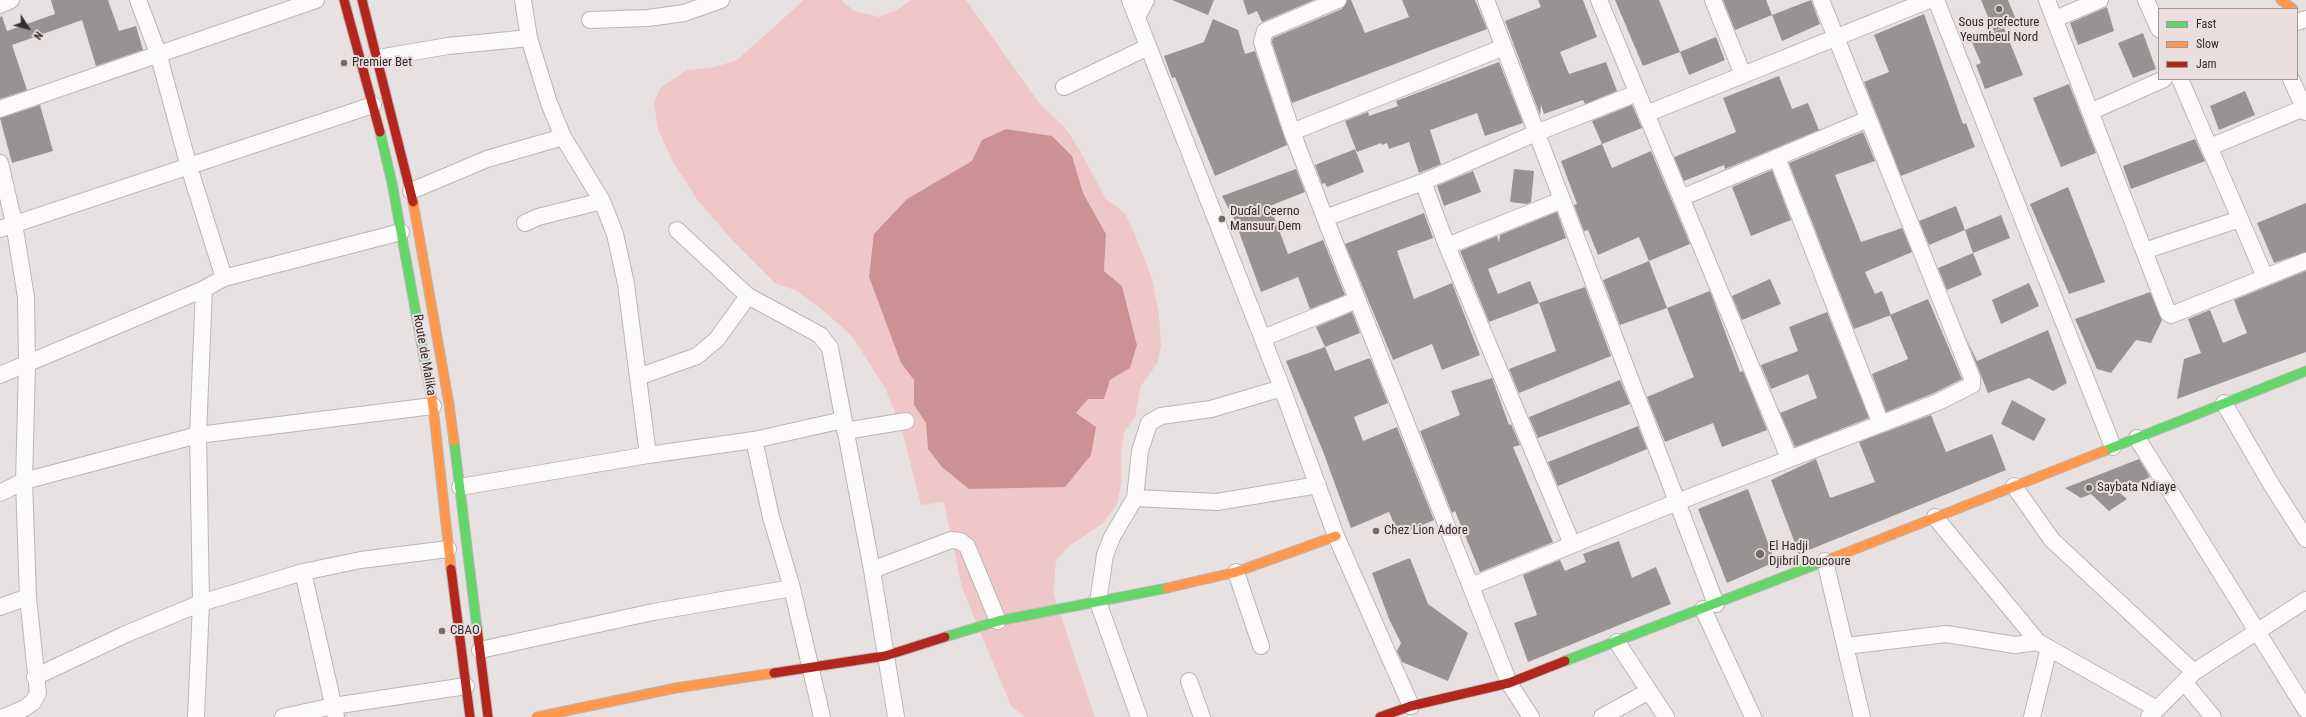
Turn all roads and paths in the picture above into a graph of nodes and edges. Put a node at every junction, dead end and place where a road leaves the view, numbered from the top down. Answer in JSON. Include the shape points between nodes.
{"nodes":[{"id":1,"x":11,"y":0,"type":"edge"},
{"id":2,"x":138,"y":0,"type":"edge"},
{"id":3,"x":316,"y":0,"type":"edge"},
{"id":4,"x":344,"y":0,"type":"edge"},
{"id":5,"x":362,"y":0,"type":"edge"},
{"id":6,"x":523,"y":0,"type":"edge"},
{"id":7,"x":721,"y":0,"type":"edge"},
{"id":8,"x":1130,"y":0,"type":"edge"},
{"id":9,"x":1146,"y":0,"type":"edge"},
{"id":10,"x":1338,"y":0,"type":"edge"},
{"id":11,"x":1486,"y":0,"type":"edge"},
{"id":12,"x":1599,"y":0,"type":"edge"},
{"id":13,"x":1713,"y":0,"type":"edge"},
{"id":14,"x":1821,"y":0,"type":"edge"},
{"id":15,"x":1929,"y":0,"type":"edge"},
{"id":16,"x":1936,"y":0,"type":"edge"},
{"id":17,"x":2047,"y":0,"type":"edge"},
{"id":18,"x":2100,"y":0,"type":"edge"},
{"id":19,"x":2146,"y":0,"type":"edge"},
{"id":20,"x":2281,"y":0,"type":"edge"},
{"id":21,"x":0,"y":5,"type":"edge"},
{"id":22,"x":2292,"y":8,"type":"edge"},
{"id":23,"x":2298,"y":13,"type":"edge"},
{"id":24,"x":1137,"y":17,"type":"junction"},
{"id":25,"x":2055,"y":18,"type":"junction"},
{"id":26,"x":2306,"y":19,"type":"edge"},
{"id":27,"x":590,"y":20,"type":"dead end"},
{"id":28,"x":2158,"y":28,"type":"edge"},
{"id":29,"x":1836,"y":37,"type":"junction"},
{"id":30,"x":529,"y":38,"type":"junction"},
{"id":31,"x":1148,"y":47,"type":"junction"},
{"id":32,"x":1504,"y":47,"type":"junction"},
{"id":33,"x":158,"y":53,"type":"junction"},
{"id":34,"x":378,"y":58,"type":"junction"},
{"id":35,"x":1743,"y":75,"type":"junction"},
{"id":36,"x":2162,"y":80,"type":"edge"},
{"id":37,"x":2180,"y":80,"type":"edge"},
{"id":38,"x":2291,"y":80,"type":"edge"},
{"id":39,"x":1064,"y":87,"type":"dead end"},
{"id":40,"x":1637,"y":93,"type":"junction"},
{"id":41,"x":373,"y":105,"type":"junction"},
{"id":42,"x":0,"y":109,"type":"edge"},
{"id":43,"x":2305,"y":110,"type":"edge"},
{"id":44,"x":2090,"y":112,"type":"junction"},
{"id":45,"x":1646,"y":114,"type":"junction"},
{"id":46,"x":1868,"y":119,"type":"junction"},
{"id":47,"x":1292,"y":132,"type":"junction"},
{"id":48,"x":1536,"y":133,"type":"junction"},
{"id":49,"x":563,"y":137,"type":"junction"},
{"id":50,"x":2210,"y":147,"type":"junction"},
{"id":51,"x":1777,"y":158,"type":"junction"},
{"id":52,"x":0,"y":163,"type":"edge"},
{"id":53,"x":189,"y":167,"type":"junction"},
{"id":54,"x":1423,"y":182,"type":"junction"},
{"id":55,"x":411,"y":191,"type":"junction"},
{"id":56,"x":1681,"y":198,"type":"junction"},
{"id":57,"x":1562,"y":200,"type":"junction"},
{"id":58,"x":602,"y":201,"type":"junction"},
{"id":59,"x":1325,"y":218,"type":"junction"},
{"id":60,"x":2240,"y":219,"type":"junction"},
{"id":61,"x":525,"y":223,"type":"dead end"},
{"id":62,"x":7,"y":226,"type":"edge"},
{"id":63,"x":677,"y":230,"type":"dead end"},
{"id":64,"x":401,"y":232,"type":"junction"},
{"id":65,"x":1447,"y":246,"type":"junction"},
{"id":66,"x":2144,"y":251,"type":"junction"},
{"id":67,"x":2306,"y":261,"type":"edge"},
{"id":68,"x":2265,"y":277,"type":"junction"},
{"id":69,"x":224,"y":278,"type":"junction"},
{"id":70,"x":204,"y":289,"type":"junction"},
{"id":71,"x":748,"y":296,"type":"junction"},
{"id":72,"x":1357,"y":300,"type":"junction"},
{"id":73,"x":1263,"y":338,"type":"junction"},
{"id":74,"x":27,"y":365,"type":"junction"},
{"id":75,"x":2306,"y":371,"type":"edge"},
{"id":76,"x":0,"y":375,"type":"edge"},
{"id":77,"x":638,"y":377,"type":"junction"},
{"id":78,"x":1282,"y":388,"type":"junction"},
{"id":79,"x":2224,"y":403,"type":"junction"},
{"id":80,"x":433,"y":406,"type":"junction"},
{"id":81,"x":906,"y":421,"type":"dead end"},
{"id":82,"x":1881,"y":424,"type":"junction"},
{"id":83,"x":844,"y":425,"type":"junction"},
{"id":84,"x":198,"y":435,"type":"junction"},
{"id":85,"x":2137,"y":438,"type":"junction"},
{"id":86,"x":754,"y":440,"type":"junction"},
{"id":87,"x":2113,"y":447,"type":"junction"},
{"id":88,"x":648,"y":455,"type":"junction"},
{"id":89,"x":1789,"y":458,"type":"junction"},
{"id":90,"x":24,"y":481,"type":"junction"},
{"id":91,"x":1318,"y":485,"type":"junction"},
{"id":92,"x":2014,"y":486,"type":"junction"},
{"id":93,"x":460,"y":487,"type":"junction"},
{"id":94,"x":0,"y":493,"type":"edge"},
{"id":95,"x":1135,"y":498,"type":"junction"},
{"id":96,"x":1677,"y":502,"type":"junction"},
{"id":97,"x":1936,"y":517,"type":"junction"},
{"id":98,"x":1336,"y":536,"type":"junction"},
{"id":99,"x":2306,"y":539,"type":"edge"},
{"id":100,"x":1572,"y":544,"type":"junction"},
{"id":101,"x":448,"y":548,"type":"junction"},
{"id":102,"x":1825,"y":561,"type":"junction"},
{"id":103,"x":872,"y":570,"type":"junction"},
{"id":104,"x":303,"y":572,"type":"junction"},
{"id":105,"x":1236,"y":572,"type":"junction"},
{"id":106,"x":1471,"y":586,"type":"junction"},
{"id":107,"x":792,"y":588,"type":"junction"},
{"id":108,"x":28,"y":597,"type":"junction"},
{"id":109,"x":2306,"y":600,"type":"edge"},
{"id":110,"x":1098,"y":602,"type":"junction"},
{"id":111,"x":201,"y":603,"type":"junction"},
{"id":112,"x":0,"y":607,"type":"edge"},
{"id":113,"x":1709,"y":607,"type":"junction"},
{"id":114,"x":998,"y":621,"type":"junction"},
{"id":115,"x":2258,"y":632,"type":"junction"},
{"id":116,"x":1618,"y":642,"type":"junction"},
{"id":117,"x":2044,"y":645,"type":"junction"},
{"id":118,"x":1261,"y":646,"type":"dead end"},
{"id":119,"x":1846,"y":646,"type":"junction"},
{"id":120,"x":480,"y":650,"type":"junction"},
{"id":121,"x":885,"y":656,"type":"junction"},
{"id":122,"x":811,"y":666,"type":"junction"},
{"id":123,"x":35,"y":677,"type":"junction"},
{"id":124,"x":2189,"y":677,"type":"junction"},
{"id":125,"x":1189,"y":681,"type":"dead end"},
{"id":126,"x":1509,"y":683,"type":"junction"},
{"id":127,"x":466,"y":686,"type":"junction"},
{"id":128,"x":1649,"y":690,"type":"junction"},
{"id":129,"x":1411,"y":706,"type":"junction"},
{"id":130,"x":2306,"y":710,"type":"edge"},
{"id":131,"x":334,"y":711,"type":"edge"},
{"id":132,"x":2153,"y":713,"type":"edge"},
{"id":133,"x":1387,"y":716,"type":"edge"},
{"id":134,"x":4,"y":717,"type":"edge"},
{"id":135,"x":196,"y":717,"type":"edge"},
{"id":136,"x":283,"y":717,"type":"edge"},
{"id":137,"x":470,"y":717,"type":"edge"},
{"id":138,"x":488,"y":717,"type":"edge"},
{"id":139,"x":537,"y":717,"type":"edge"},
{"id":140,"x":822,"y":717,"type":"edge"},
{"id":141,"x":896,"y":717,"type":"edge"},
{"id":142,"x":1139,"y":717,"type":"edge"},
{"id":143,"x":1202,"y":717,"type":"edge"},
{"id":144,"x":1531,"y":717,"type":"edge"},
{"id":145,"x":1602,"y":717,"type":"edge"},
{"id":146,"x":1666,"y":717,"type":"edge"},
{"id":147,"x":1753,"y":717,"type":"edge"},
{"id":148,"x":1862,"y":717,"type":"edge"},
{"id":149,"x":2032,"y":717,"type":"edge"},
{"id":150,"x":2213,"y":717,"type":"edge"}],
"edges":[{"from":1,"to":21,"type":"street"},
{"from":2,"to":33,"type":"street"},
{"from":3,"to":33,"type":"street"},
{"from":4,"to":41,"type":"street","name":"Route de Malika"},
{"from":5,"to":34,"type":"street","name":"Route de Malika"},
{"from":6,"to":30,"type":"street"},
{"from":7,"to":27,"type":"street","via":[[684,13],[648,18]]},
{"from":8,"to":24,"type":"street"},
{"from":9,"to":24,"type":"street"},
{"from":10,"to":47,"type":"street","via":[[1269,29],[1263,34],[1262,42]]},
{"from":11,"to":32,"type":"street"},
{"from":12,"to":40,"type":"street"},
{"from":13,"to":35,"type":"street"},
{"from":14,"to":29,"type":"street"},
{"from":15,"to":29,"type":"street"},
{"from":16,"to":87,"type":"street"},
{"from":17,"to":25,"type":"street"},
{"from":18,"to":25,"type":"street"},
{"from":19,"to":28,"type":"street"},
{"from":20,"to":22,"type":"street"},
{"from":23,"to":26,"type":"street"},
{"from":24,"to":31,"type":"street"},
{"from":25,"to":44,"type":"street"},
{"from":29,"to":35,"type":"street"},
{"from":29,"to":46,"type":"street"},
{"from":30,"to":34,"type":"street","via":[[448,46]]},
{"from":30,"to":49,"type":"street","via":[[549,103]]},
{"from":31,"to":39,"type":"street"},
{"from":31,"to":73,"type":"street"},
{"from":32,"to":47,"type":"street"},
{"from":32,"to":48,"type":"street"},
{"from":33,"to":42,"type":"street"},
{"from":33,"to":53,"type":"street"},
{"from":34,"to":55,"type":"street","name":"Route de Malika"},
{"from":35,"to":45,"type":"street"},
{"from":36,"to":44,"type":"street"},
{"from":37,"to":50,"type":"street"},
{"from":38,"to":43,"type":"street"},
{"from":40,"to":45,"type":"street"},
{"from":40,"to":48,"type":"street"},
{"from":41,"to":53,"type":"street"},
{"from":41,"to":64,"type":"street","name":"Route de Malika"},
{"from":43,"to":50,"type":"street"},
{"from":44,"to":66,"type":"street"},
{"from":45,"to":56,"type":"street"},
{"from":46,"to":51,"type":"street"},
{"from":46,"to":82,"type":"street","via":[[1972,381],[1970,387]]},
{"from":47,"to":59,"type":"street"},
{"from":48,"to":54,"type":"street"},
{"from":48,"to":57,"type":"street"},
{"from":49,"to":55,"type":"street","via":[[487,159]]},
{"from":49,"to":58,"type":"street"},
{"from":50,"to":60,"type":"street"},
{"from":51,"to":56,"type":"street"},
{"from":51,"to":82,"type":"street"},
{"from":52,"to":62,"type":"street"},
{"from":53,"to":62,"type":"street"},
{"from":53,"to":69,"type":"street"},
{"from":54,"to":59,"type":"street"},
{"from":54,"to":65,"type":"street"},
{"from":55,"to":93,"type":"street","name":"Route de Malika","via":[[449,404]]},
{"from":56,"to":89,"type":"street"},
{"from":57,"to":65,"type":"street"},
{"from":57,"to":96,"type":"street"},
{"from":58,"to":61,"type":"street","via":[[538,217]]},
{"from":58,"to":77,"type":"street","via":[[615,234],[626,284]]},
{"from":59,"to":72,"type":"street"},
{"from":60,"to":66,"type":"street"},
{"from":60,"to":68,"type":"street"},
{"from":62,"to":74,"type":"street","via":[[26,298]]},
{"from":63,"to":71,"type":"street"},
{"from":64,"to":69,"type":"street"},
{"from":64,"to":80,"type":"street","name":"Route de Malika"},
{"from":65,"to":100,"type":"street"},
{"from":66,"to":68,"type":"street","via":[[2171,315]]},
{"from":67,"to":68,"type":"street"},
{"from":69,"to":70,"type":"street"},
{"from":70,"to":74,"type":"street"},
{"from":70,"to":84,"type":"street"},
{"from":71,"to":77,"type":"street","via":[[717,339],[697,356]]},
{"from":71,"to":83,"type":"street","via":[[820,335],[826,341],[830,348]]},
{"from":72,"to":73,"type":"street"},
{"from":72,"to":106,"type":"street"},
{"from":73,"to":78,"type":"street"},
{"from":74,"to":76,"type":"street"},
{"from":74,"to":90,"type":"street"},
{"from":75,"to":79,"type":"street"},
{"from":77,"to":88,"type":"street"},
{"from":78,"to":91,"type":"street"},
{"from":78,"to":95,"type":"street","via":[[1211,409],[1161,416],[1149,423],[1140,451]]},
{"from":79,"to":85,"type":"street"},
{"from":79,"to":99,"type":"street"},
{"from":80,"to":84,"type":"street"},
{"from":80,"to":101,"type":"street","name":"Route de Malika"},
{"from":81,"to":83,"type":"street"},
{"from":82,"to":89,"type":"street"},
{"from":83,"to":86,"type":"street"},
{"from":83,"to":103,"type":"street"},
{"from":84,"to":90,"type":"street"},
{"from":84,"to":111,"type":"street"},
{"from":85,"to":87,"type":"street"},
{"from":85,"to":115,"type":"street"},
{"from":86,"to":88,"type":"street"},
{"from":86,"to":107,"type":"street","via":[[771,517]]},
{"from":87,"to":92,"type":"street"},
{"from":88,"to":93,"type":"street"},
{"from":89,"to":96,"type":"street"},
{"from":90,"to":94,"type":"street"},
{"from":90,"to":108,"type":"street"},
{"from":91,"to":95,"type":"street","via":[[1217,502]]},
{"from":91,"to":98,"type":"street"},
{"from":92,"to":97,"type":"street"},
{"from":92,"to":124,"type":"street","via":[[2052,540]]},
{"from":93,"to":120,"type":"street","name":"Route de Malika"},
{"from":95,"to":110,"type":"street","via":[[1105,554]]},
{"from":96,"to":100,"type":"street"},
{"from":96,"to":113,"type":"street"},
{"from":97,"to":102,"type":"street"},
{"from":97,"to":117,"type":"street"},
{"from":98,"to":105,"type":"street"},
{"from":98,"to":129,"type":"street"},
{"from":100,"to":106,"type":"street"},
{"from":101,"to":104,"type":"street","via":[[361,560]]},
{"from":101,"to":127,"type":"street","name":"Route de Malika"},
{"from":102,"to":113,"type":"street"},
{"from":102,"to":119,"type":"street"},
{"from":103,"to":114,"type":"street","via":[[951,540],[960,541],[967,546]]},
{"from":103,"to":121,"type":"street"},
{"from":104,"to":111,"type":"street"},
{"from":104,"to":131,"type":"street"},
{"from":105,"to":110,"type":"street"},
{"from":105,"to":118,"type":"street"},
{"from":106,"to":126,"type":"street"},
{"from":107,"to":120,"type":"street","via":[[653,612]]},
{"from":107,"to":122,"type":"street"},
{"from":108,"to":112,"type":"street"},
{"from":108,"to":123,"type":"street"},
{"from":109,"to":115,"type":"street"},
{"from":110,"to":114,"type":"street"},
{"from":110,"to":142,"type":"street"},
{"from":111,"to":123,"type":"street","via":[[126,634]]},
{"from":111,"to":135,"type":"street"},
{"from":113,"to":116,"type":"street"},
{"from":113,"to":147,"type":"street"},
{"from":114,"to":121,"type":"street"},
{"from":115,"to":124,"type":"street"},
{"from":115,"to":130,"type":"street"},
{"from":116,"to":126,"type":"street"},
{"from":116,"to":128,"type":"street"},
{"from":117,"to":119,"type":"street","via":[[2015,646],[1946,634]]},
{"from":117,"to":132,"type":"street"},
{"from":117,"to":149,"type":"street"},
{"from":119,"to":148,"type":"street"},
{"from":120,"to":138,"type":"street","name":"Route de Malika"},
{"from":121,"to":122,"type":"street"},
{"from":121,"to":141,"type":"street"},
{"from":122,"to":139,"type":"street","via":[[676,688]]},
{"from":122,"to":140,"type":"street"},
{"from":123,"to":134,"type":"street","via":[[38,693],[33,702]]},
{"from":124,"to":132,"type":"street"},
{"from":124,"to":150,"type":"street"},
{"from":125,"to":143,"type":"street"},
{"from":126,"to":129,"type":"street"},
{"from":126,"to":144,"type":"street"},
{"from":127,"to":131,"type":"street"},
{"from":127,"to":137,"type":"street","name":"Route de Malika"},
{"from":128,"to":145,"type":"street"},
{"from":128,"to":146,"type":"street"},
{"from":129,"to":133,"type":"street"},
{"from":131,"to":136,"type":"street"}]}
